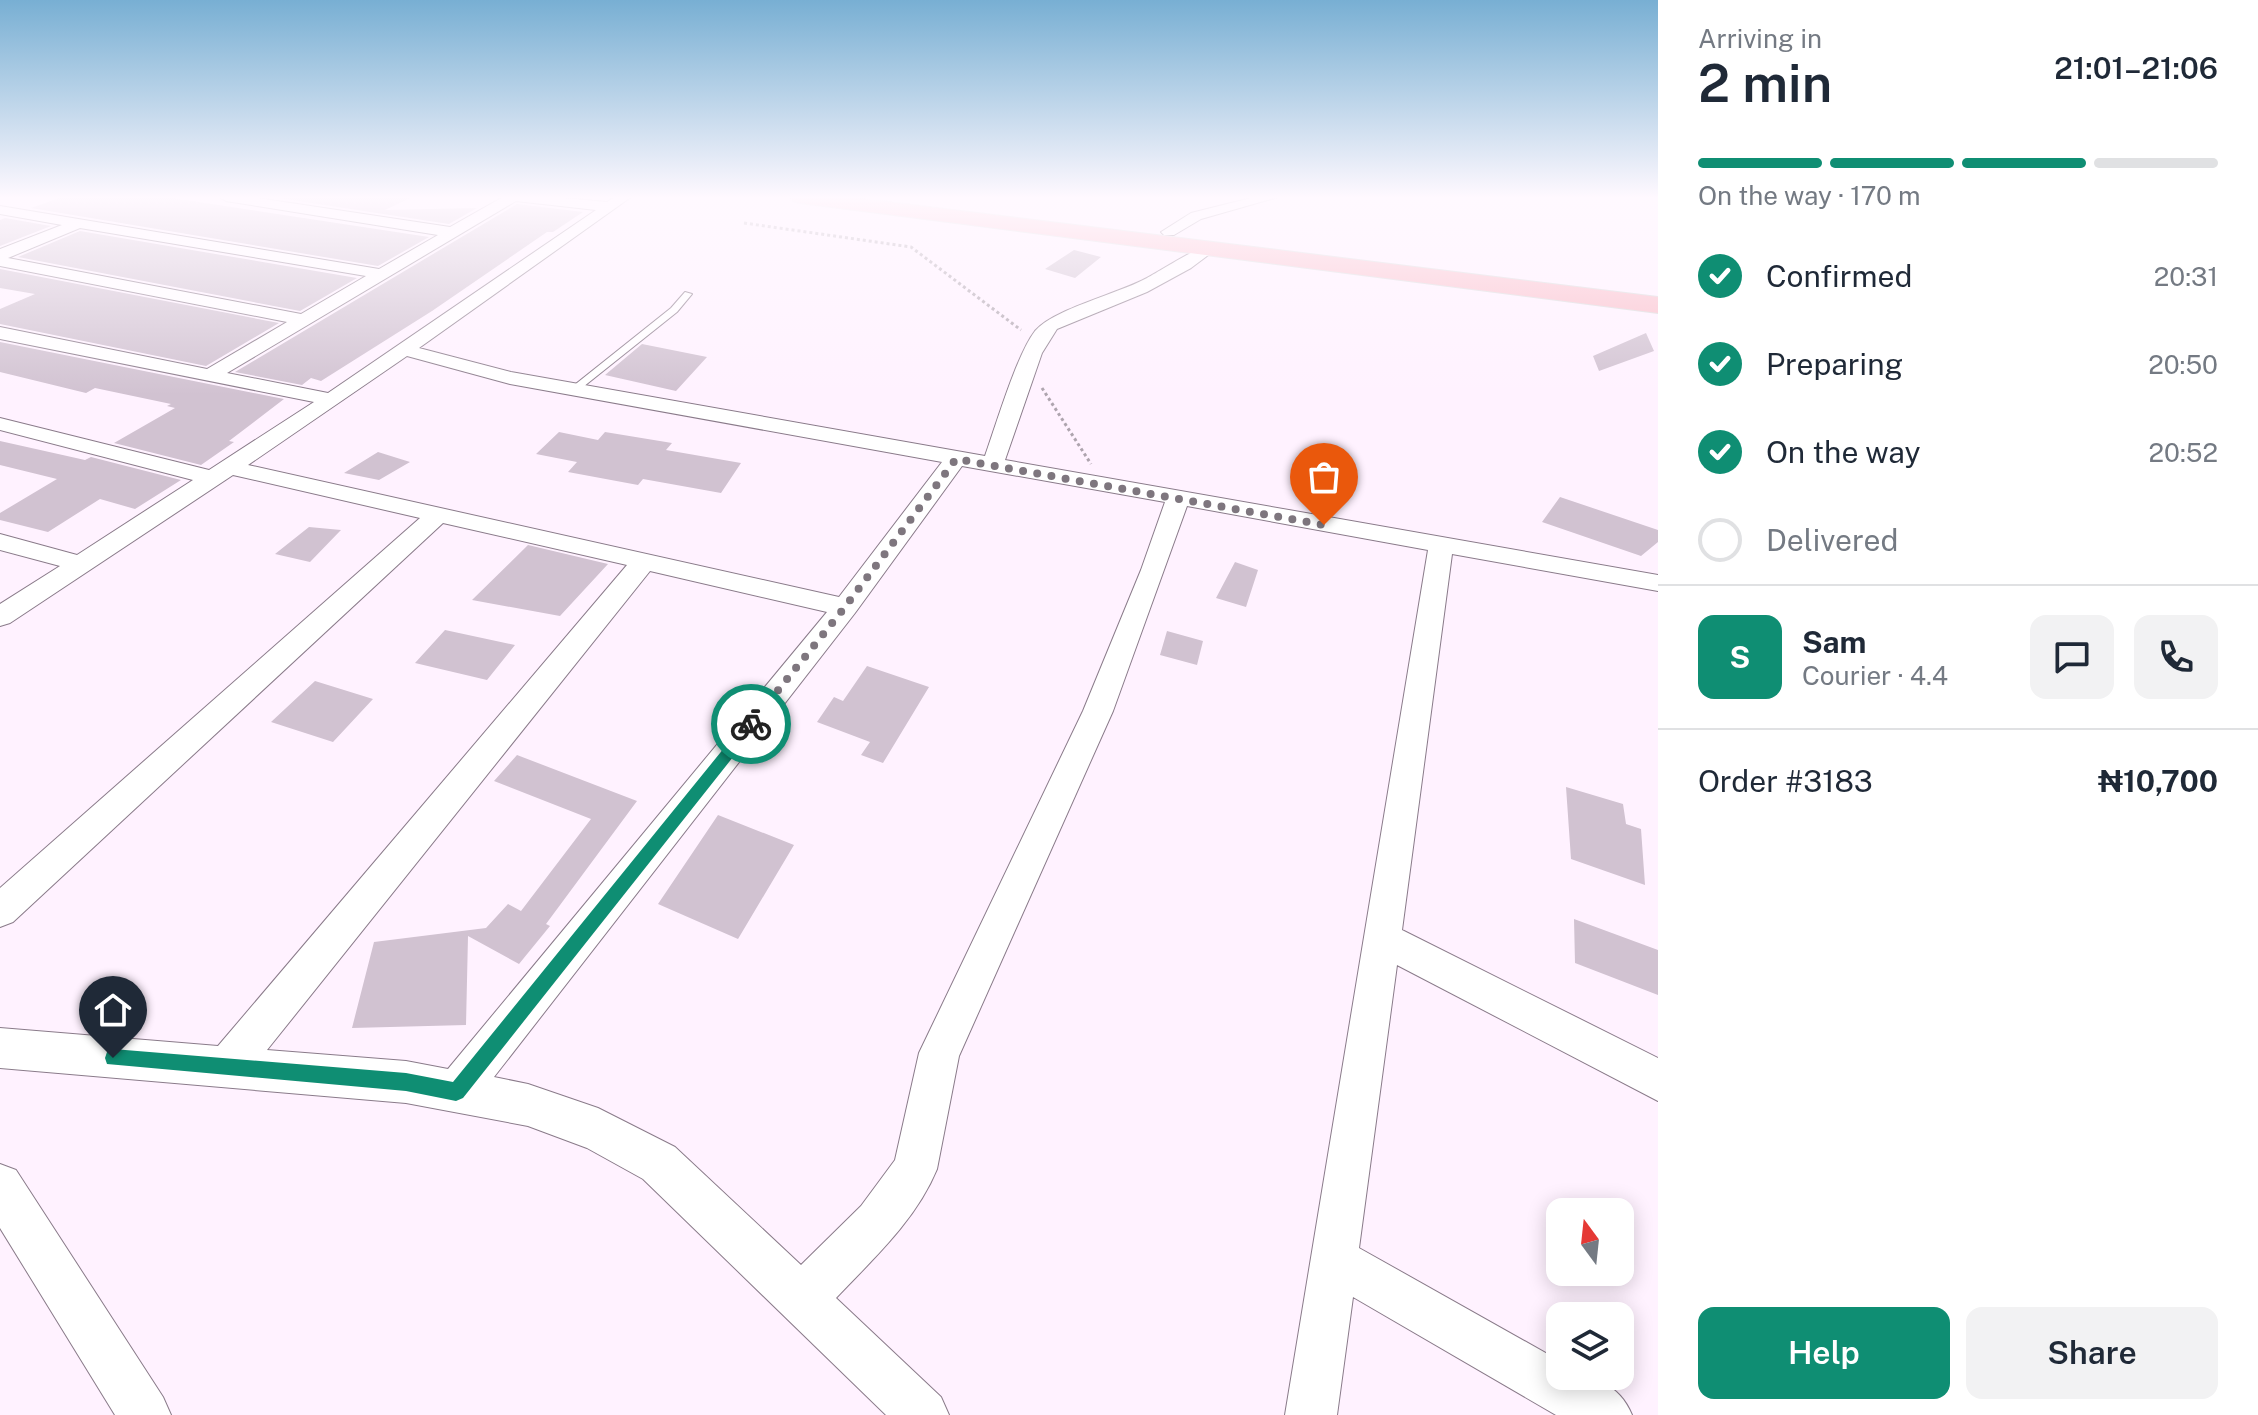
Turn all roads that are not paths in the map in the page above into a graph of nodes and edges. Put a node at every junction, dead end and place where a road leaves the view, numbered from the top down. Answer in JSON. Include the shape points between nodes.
{"nodes":[{"id":1,"x":10,"y":263,"type":"edge"},
{"id":2,"x":317,"y":263,"type":"edge"},
{"id":3,"x":400,"y":263,"type":"edge"},
{"id":4,"x":528,"y":263,"type":"edge"},
{"id":5,"x":1188,"y":263,"type":"edge"},
{"id":6,"x":1333,"y":263,"type":"edge"},
{"id":7,"x":1410,"y":263,"type":"edge"},
{"id":8,"x":382,"y":274,"type":"junction"},
{"id":9,"x":688,"y":294,"type":"dead end"},
{"id":10,"x":1658,"y":295,"type":"edge"},
{"id":11,"x":1658,"y":305,"type":"edge"},
{"id":12,"x":303,"y":320,"type":"junction"},
{"id":13,"x":0,"y":333,"type":"edge"},
{"id":14,"x":402,"y":349,"type":"junction"},
{"id":15,"x":210,"y":375,"type":"junction"},
{"id":16,"x":575,"y":389,"type":"junction"},
{"id":17,"x":332,"y":400,"type":"junction"},
{"id":18,"x":0,"y":424,"type":"edge"},
{"id":19,"x":956,"y":459,"type":"junction"},
{"id":20,"x":992,"y":466,"type":"junction"},
{"id":21,"x":221,"y":473,"type":"junction"},
{"id":22,"x":1178,"y":499,"type":"junction"},
{"id":23,"x":438,"y":515,"type":"junction"},
{"id":24,"x":0,"y":542,"type":"edge"},
{"id":25,"x":1441,"y":546,"type":"junction"},
{"id":26,"x":644,"y":561,"type":"junction"},
{"id":27,"x":82,"y":564,"type":"junction"},
{"id":28,"x":1658,"y":583,"type":"edge"},
{"id":29,"x":845,"y":607,"type":"junction"},
{"id":30,"x":0,"y":617,"type":"edge"},
{"id":31,"x":0,"y":911,"type":"edge"},
{"id":32,"x":1383,"y":939,"type":"junction"},
{"id":33,"x":0,"y":1048,"type":"edge"},
{"id":34,"x":227,"y":1067,"type":"junction"},
{"id":35,"x":1658,"y":1080,"type":"edge"},
{"id":36,"x":456,"y":1092,"type":"junction"},
{"id":37,"x":0,"y":1186,"type":"edge"},
{"id":38,"x":1334,"y":1260,"type":"junction"},
{"id":39,"x":801,"y":1299,"type":"junction"},
{"id":40,"x":145,"y":1415,"type":"edge"},
{"id":41,"x":923,"y":1415,"type":"edge"},
{"id":42,"x":1311,"y":1415,"type":"edge"},
{"id":43,"x":1606,"y":1415,"type":"edge"}],
"edges":[{"from":1,"to":12,"type":"street"},
{"from":2,"to":8,"type":"street"},
{"from":3,"to":8,"type":"street"},
{"from":4,"to":14,"type":"street"},
{"from":5,"to":20,"type":"street","via":[[1056,322],[1038,342]]},
{"from":6,"to":11,"type":"highway"},
{"from":7,"to":10,"type":"highway"},
{"from":8,"to":12,"type":"street"},
{"from":9,"to":16,"type":"lane"},
{"from":12,"to":15,"type":"street"},
{"from":13,"to":15,"type":"street"},
{"from":14,"to":16,"type":"street"},
{"from":14,"to":17,"type":"street"},
{"from":15,"to":17,"type":"street"},
{"from":16,"to":19,"type":"street"},
{"from":17,"to":21,"type":"street"},
{"from":18,"to":21,"type":"street"},
{"from":19,"to":20,"type":"street"},
{"from":19,"to":29,"type":"street"},
{"from":20,"to":22,"type":"street"},
{"from":21,"to":23,"type":"street"},
{"from":21,"to":27,"type":"street"},
{"from":22,"to":25,"type":"street"},
{"from":22,"to":39,"type":"street","via":[[1158,562],[1072,773],[939,1053],[915,1169],[877,1222]]},
{"from":23,"to":26,"type":"street"},
{"from":23,"to":31,"type":"street"},
{"from":24,"to":27,"type":"street"},
{"from":25,"to":28,"type":"street"},
{"from":25,"to":32,"type":"street"},
{"from":26,"to":29,"type":"street"},
{"from":26,"to":34,"type":"street"},
{"from":27,"to":30,"type":"street"},
{"from":29,"to":36,"type":"street"},
{"from":32,"to":35,"type":"street"},
{"from":32,"to":38,"type":"street"},
{"from":33,"to":34,"type":"street"},
{"from":34,"to":36,"type":"street","via":[[406,1082]]},
{"from":36,"to":39,"type":"street","via":[[528,1105],[598,1130],[659,1163]]},
{"from":37,"to":40,"type":"street"},
{"from":38,"to":42,"type":"street"},
{"from":38,"to":43,"type":"street"},
{"from":39,"to":41,"type":"street"}]}
